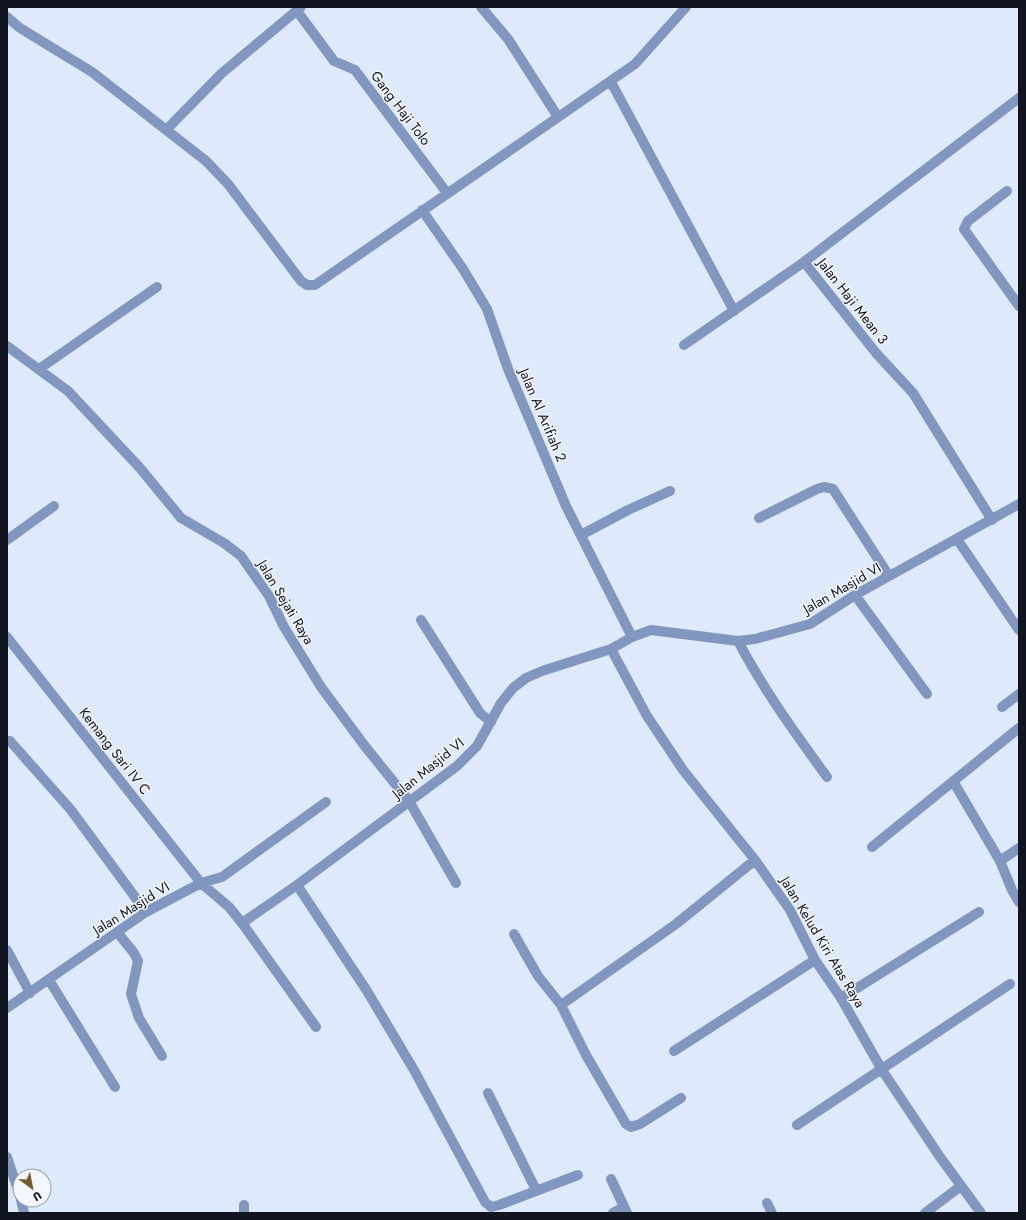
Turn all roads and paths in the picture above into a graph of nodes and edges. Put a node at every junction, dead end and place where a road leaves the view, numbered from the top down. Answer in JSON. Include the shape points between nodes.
{"nodes":[{"id":1,"x":481,"y":7,"type":"edge"},
{"id":2,"x":686,"y":7,"type":"edge"},
{"id":3,"x":299,"y":9,"type":"edge"},
{"id":4,"x":7,"y":17,"type":"edge"},
{"id":5,"x":611,"y":82,"type":"junction"},
{"id":6,"x":1019,"y":98,"type":"edge"},
{"id":7,"x":558,"y":117,"type":"junction"},
{"id":8,"x":166,"y":130,"type":"junction"},
{"id":9,"x":1007,"y":191,"type":"dead end"},
{"id":10,"x":447,"y":193,"type":"junction"},
{"id":11,"x":422,"y":210,"type":"junction"},
{"id":12,"x":804,"y":262,"type":"junction"},
{"id":13,"x":157,"y":287,"type":"dead end"},
{"id":14,"x":1019,"y":306,"type":"edge"},
{"id":15,"x":734,"y":312,"type":"junction"},
{"id":16,"x":684,"y":344,"type":"dead end"},
{"id":17,"x":7,"y":346,"type":"edge"},
{"id":18,"x":39,"y":369,"type":"junction"},
{"id":19,"x":670,"y":491,"type":"dead end"},
{"id":20,"x":1019,"y":504,"type":"edge"},
{"id":21,"x":54,"y":506,"type":"dead end"},
{"id":22,"x":759,"y":518,"type":"dead end"},
{"id":23,"x":992,"y":520,"type":"junction"},
{"id":24,"x":581,"y":535,"type":"junction"},
{"id":25,"x":957,"y":538,"type":"junction"},
{"id":26,"x":7,"y":540,"type":"edge"},
{"id":27,"x":889,"y":576,"type":"junction"},
{"id":28,"x":855,"y":595,"type":"junction"},
{"id":29,"x":421,"y":620,"type":"dead end"},
{"id":30,"x":1019,"y":630,"type":"edge"},
{"id":31,"x":7,"y":637,"type":"edge"},
{"id":32,"x":632,"y":637,"type":"junction"},
{"id":33,"x":738,"y":641,"type":"junction"},
{"id":34,"x":611,"y":649,"type":"junction"},
{"id":35,"x":927,"y":694,"type":"dead end"},
{"id":36,"x":1019,"y":694,"type":"edge"},
{"id":37,"x":1002,"y":708,"type":"dead end"},
{"id":38,"x":491,"y":722,"type":"junction"},
{"id":39,"x":1019,"y":728,"type":"edge"},
{"id":40,"x":10,"y":741,"type":"dead end"},
{"id":41,"x":827,"y":777,"type":"dead end"},
{"id":42,"x":953,"y":781,"type":"junction"},
{"id":43,"x":409,"y":801,"type":"junction"},
{"id":44,"x":326,"y":802,"type":"dead end"},
{"id":45,"x":872,"y":847,"type":"dead end"},
{"id":46,"x":1019,"y":848,"type":"edge"},
{"id":47,"x":755,"y":860,"type":"junction"},
{"id":48,"x":1000,"y":861,"type":"junction"},
{"id":49,"x":201,"y":883,"type":"junction"},
{"id":50,"x":456,"y":883,"type":"dead end"},
{"id":51,"x":297,"y":885,"type":"junction"},
{"id":52,"x":1019,"y":902,"type":"edge"},
{"id":53,"x":146,"y":912,"type":"junction"},
{"id":54,"x":979,"y":912,"type":"dead end"},
{"id":55,"x":242,"y":923,"type":"junction"},
{"id":56,"x":117,"y":932,"type":"junction"},
{"id":57,"x":514,"y":934,"type":"dead end"},
{"id":58,"x":7,"y":950,"type":"edge"},
{"id":59,"x":815,"y":960,"type":"junction"},
{"id":60,"x":49,"y":980,"type":"junction"},
{"id":61,"x":1010,"y":984,"type":"dead end"},
{"id":62,"x":30,"y":993,"type":"junction"},
{"id":63,"x":841,"y":998,"type":"junction"},
{"id":64,"x":561,"y":1005,"type":"junction"},
{"id":65,"x":7,"y":1008,"type":"edge"},
{"id":66,"x":316,"y":1027,"type":"dead end"},
{"id":67,"x":674,"y":1051,"type":"dead end"},
{"id":68,"x":162,"y":1056,"type":"dead end"},
{"id":69,"x":882,"y":1070,"type":"junction"},
{"id":70,"x":114,"y":1087,"type":"dead end"},
{"id":71,"x":488,"y":1093,"type":"dead end"},
{"id":72,"x":682,"y":1098,"type":"dead end"},
{"id":73,"x":797,"y":1125,"type":"dead end"},
{"id":74,"x":7,"y":1157,"type":"edge"},
{"id":75,"x":12,"y":1172,"type":"edge"},
{"id":76,"x":578,"y":1175,"type":"dead end"},
{"id":77,"x":614,"y":1184,"type":"dead end"},
{"id":78,"x":961,"y":1186,"type":"junction"},
{"id":79,"x":536,"y":1190,"type":"junction"},
{"id":80,"x":767,"y":1203,"type":"dead end"},
{"id":81,"x":625,"y":1210,"type":"edge"},
{"id":82,"x":613,"y":1213,"type":"edge"},
{"id":83,"x":772,"y":1213,"type":"edge"},
{"id":84,"x":925,"y":1213,"type":"edge"},
{"id":85,"x":981,"y":1213,"type":"edge"}],
"edges":[{"from":1,"to":7,"type":"street","via":[[508,39]]},
{"from":2,"to":5,"type":"street","via":[[635,64]]},
{"from":3,"to":8,"type":"street","via":[[222,73]]},
{"from":3,"to":10,"type":"street","name":"Gang Haji Tolo","via":[[334,61],[355,70]]},
{"from":4,"to":8,"type":"street","via":[[20,28],[92,72]]},
{"from":5,"to":7,"type":"street"},
{"from":5,"to":15,"type":"street"},
{"from":6,"to":12,"type":"street","name":"Jalan Haji Mean 3"},
{"from":7,"to":10,"type":"street"},
{"from":8,"to":11,"type":"street","via":[[206,161],[228,184],[301,281],[308,285],[315,285]]},
{"from":9,"to":14,"type":"street","via":[[968,221],[964,229]]},
{"from":10,"to":11,"type":"street"},
{"from":11,"to":24,"type":"street","name":"Jalan Al Arifiah 2","via":[[487,309],[508,369],[566,506]]},
{"from":12,"to":15,"type":"street"},
{"from":12,"to":23,"type":"street","name":"Jalan Haji Mean 3","via":[[876,353],[912,393]]},
{"from":13,"to":18,"type":"street"},
{"from":15,"to":16,"type":"street"},
{"from":17,"to":18,"type":"street","name":"Jalan Sejati Raya"},
{"from":18,"to":43,"type":"street","name":"Jalan Sejati Raya","via":[[68,391],[94,417],[181,518],[241,556],[269,596],[284,627],[321,687]]},
{"from":19,"to":24,"type":"street"},
{"from":20,"to":23,"type":"street","name":"Jalan Masjid VI"},
{"from":21,"to":26,"type":"street"},
{"from":22,"to":27,"type":"street","via":[[817,489],[833,489]]},
{"from":23,"to":25,"type":"street","name":"Jalan Masjid VI"},
{"from":24,"to":32,"type":"street","name":"Jalan Al Arifiah 2"},
{"from":25,"to":27,"type":"street","name":"Jalan Masjid VI"},
{"from":25,"to":30,"type":"street"},
{"from":27,"to":28,"type":"street","name":"Jalan Masjid VI"},
{"from":28,"to":33,"type":"street","name":"Jalan Masjid VI","via":[[810,624]]},
{"from":28,"to":35,"type":"street"},
{"from":29,"to":38,"type":"street","via":[[480,713]]},
{"from":31,"to":49,"type":"street","name":"Kemang Sari IV C"},
{"from":32,"to":33,"type":"street","name":"Jalan Masjid VI","via":[[651,630]]},
{"from":32,"to":34,"type":"street","name":"Jalan Masjid VI"},
{"from":33,"to":41,"type":"street","via":[[752,668]]},
{"from":34,"to":38,"type":"street","name":"Jalan Masjid VI","via":[[526,678],[513,688],[501,703]]},
{"from":34,"to":47,"type":"street","name":"Jalan Kelud Kiri Atas Raya","via":[[647,716],[683,770]]},
{"from":36,"to":37,"type":"street"},
{"from":38,"to":43,"type":"street","name":"Jalan Masjid VI","via":[[477,746],[457,766]]},
{"from":39,"to":42,"type":"street"},
{"from":40,"to":53,"type":"street","via":[[70,810]]},
{"from":42,"to":45,"type":"street"},
{"from":42,"to":48,"type":"street"},
{"from":43,"to":50,"type":"street","name":"Jalan Sejati Raya"},
{"from":43,"to":51,"type":"street","name":"Jalan Masjid VI"},
{"from":44,"to":49,"type":"street","name":"Jalan Masjid VI","via":[[222,878]]},
{"from":46,"to":48,"type":"street"},
{"from":47,"to":59,"type":"street","name":"Jalan Kelud Kiri Atas Raya","via":[[790,910]]},
{"from":47,"to":64,"type":"street","via":[[676,924]]},
{"from":48,"to":52,"type":"street"},
{"from":49,"to":53,"type":"street","name":"Jalan Masjid VI"},
{"from":49,"to":55,"type":"street"},
{"from":51,"to":55,"type":"street","name":"Jalan Masjid VI"},
{"from":51,"to":79,"type":"street","via":[[367,991],[414,1070],[485,1202],[491,1207]]},
{"from":53,"to":56,"type":"street","name":"Jalan Masjid VI"},
{"from":54,"to":63,"type":"street"},
{"from":55,"to":66,"type":"street"},
{"from":56,"to":60,"type":"street","name":"Jalan Masjid VI"},
{"from":56,"to":68,"type":"street","via":[[134,952],[138,961],[131,994],[139,1018]]},
{"from":57,"to":64,"type":"street","via":[[538,976]]},
{"from":58,"to":62,"type":"street"},
{"from":59,"to":63,"type":"street","name":"Jalan Kelud Kiri Atas Raya"},
{"from":59,"to":67,"type":"street"},
{"from":60,"to":62,"type":"street","name":"Jalan Masjid VI"},
{"from":60,"to":70,"type":"street"},
{"from":61,"to":69,"type":"street"},
{"from":62,"to":65,"type":"street","name":"Jalan Masjid VI"},
{"from":63,"to":69,"type":"street","name":"Jalan Kelud Kiri Atas Raya"},
{"from":64,"to":72,"type":"street","via":[[586,1055],[626,1124],[631,1127],[640,1124]]},
{"from":69,"to":73,"type":"street"},
{"from":69,"to":78,"type":"street","name":"Jalan Kelud Kiri Atas Raya"},
{"from":71,"to":79,"type":"street"},
{"from":74,"to":75,"type":"street"},
{"from":76,"to":79,"type":"street"},
{"from":77,"to":81,"type":"street"},
{"from":78,"to":84,"type":"street"},
{"from":78,"to":85,"type":"street","name":"Jalan Kelud Kiri Atas Raya"},
{"from":80,"to":83,"type":"street"},
{"from":81,"to":82,"type":"street"}]}
